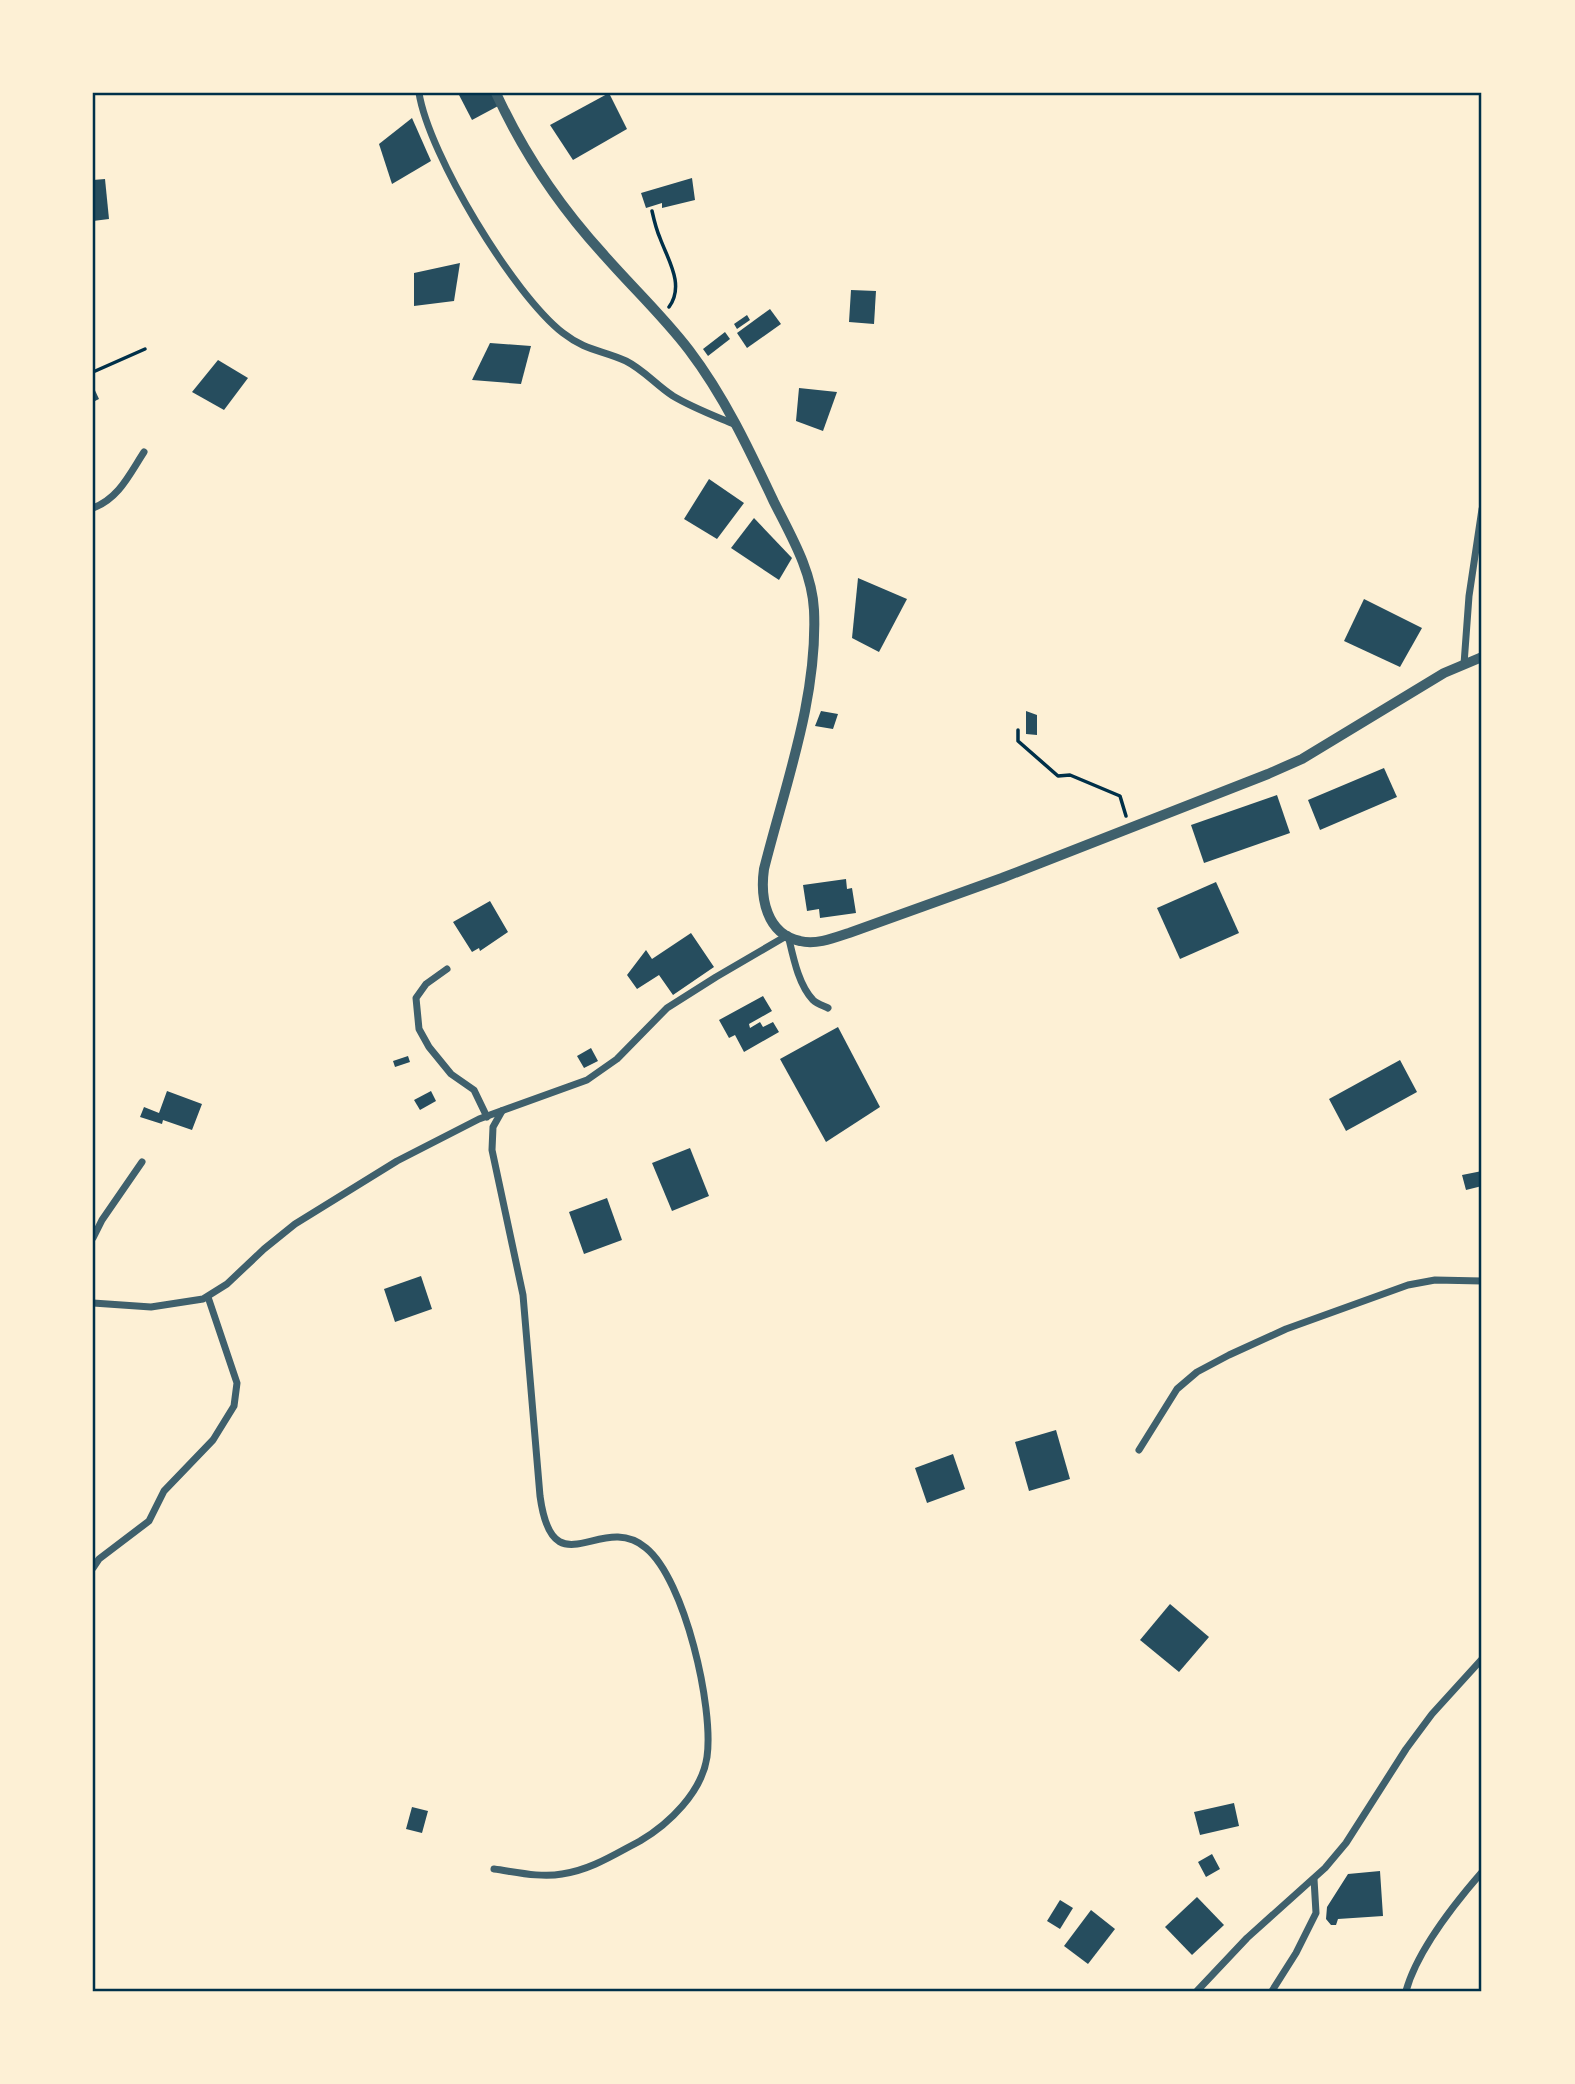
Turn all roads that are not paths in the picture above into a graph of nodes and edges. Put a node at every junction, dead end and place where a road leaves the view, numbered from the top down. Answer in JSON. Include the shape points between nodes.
{"nodes":[{"id":1,"x":419,"y":93,"type":"edge"},
{"id":2,"x":496,"y":93,"type":"edge"},
{"id":3,"x":736,"y":425,"type":"junction"},
{"id":4,"x":144,"y":452,"type":"dead end"},
{"id":5,"x":93,"y":508,"type":"edge"},
{"id":6,"x":1482,"y":509,"type":"edge"},
{"id":7,"x":1482,"y":657,"type":"edge"},
{"id":8,"x":1464,"y":664,"type":"junction"},
{"id":9,"x":788,"y":935,"type":"junction"},
{"id":10,"x":447,"y":969,"type":"dead end"},
{"id":11,"x":828,"y":1008,"type":"dead end"},
{"id":12,"x":502,"y":1111,"type":"junction"},
{"id":13,"x":487,"y":1117,"type":"junction"},
{"id":14,"x":142,"y":1162,"type":"dead end"},
{"id":15,"x":93,"y":1238,"type":"edge"},
{"id":16,"x":1482,"y":1281,"type":"edge"},
{"id":17,"x":208,"y":1297,"type":"junction"},
{"id":18,"x":93,"y":1303,"type":"edge"},
{"id":19,"x":1139,"y":1450,"type":"dead end"},
{"id":20,"x":93,"y":1568,"type":"edge"},
{"id":21,"x":1482,"y":1658,"type":"edge"},
{"id":22,"x":494,"y":1869,"type":"dead end"},
{"id":23,"x":1482,"y":1872,"type":"edge"},
{"id":24,"x":1314,"y":1879,"type":"junction"},
{"id":25,"x":1197,"y":1991,"type":"edge"},
{"id":26,"x":1272,"y":1991,"type":"edge"},
{"id":27,"x":1406,"y":1991,"type":"edge"}],
"edges":[{"from":1,"to":3,"type":"street","via":[[441,155],[479,226],[519,286],[550,321],[576,343],[623,360],[671,394]]},
{"from":2,"to":3,"type":"street","via":[[541,174],[601,253],[688,349]]},
{"from":3,"to":9,"type":"street","via":[[800,555],[814,608],[811,676],[762,886],[766,912]]},
{"from":4,"to":5,"type":"street","via":[[111,499]]},
{"from":6,"to":8,"type":"street"},
{"from":7,"to":8,"type":"street"},
{"from":8,"to":9,"type":"street","via":[[1302,759],[1130,828],[834,938],[809,942]]},
{"from":9,"to":11,"type":"street","via":[[803,982],[814,1001]]},
{"from":9,"to":12,"type":"street","via":[[667,1009],[617,1059],[587,1080]]},
{"from":10,"to":13,"type":"street","via":[[416,998],[419,1029],[451,1074],[474,1090]]},
{"from":12,"to":13,"type":"street"},
{"from":12,"to":22,"type":"street","via":[[492,1132],[492,1150],[523,1295],[545,1522],[564,1545],[622,1538],[638,1542],[654,1555],[682,1607],[709,1727],[707,1758],[699,1782],[685,1803],[653,1833],[575,1872],[547,1875]]},
{"from":13,"to":17,"type":"street","via":[[397,1161],[295,1224]]},
{"from":14,"to":15,"type":"street"},
{"from":16,"to":19,"type":"street","via":[[1435,1280],[1408,1285],[1286,1329],[1221,1359],[1186,1379]]},
{"from":17,"to":18,"type":"street","via":[[151,1307]]},
{"from":17,"to":20,"type":"street","via":[[237,1383],[234,1406],[214,1440],[164,1491],[149,1521]]},
{"from":21,"to":24,"type":"street","via":[[1432,1714],[1346,1843]]},
{"from":23,"to":27,"type":"street","via":[[1430,1943]]},
{"from":24,"to":25,"type":"street","via":[[1247,1938]]},
{"from":24,"to":26,"type":"street","via":[[1316,1913]]}]}
